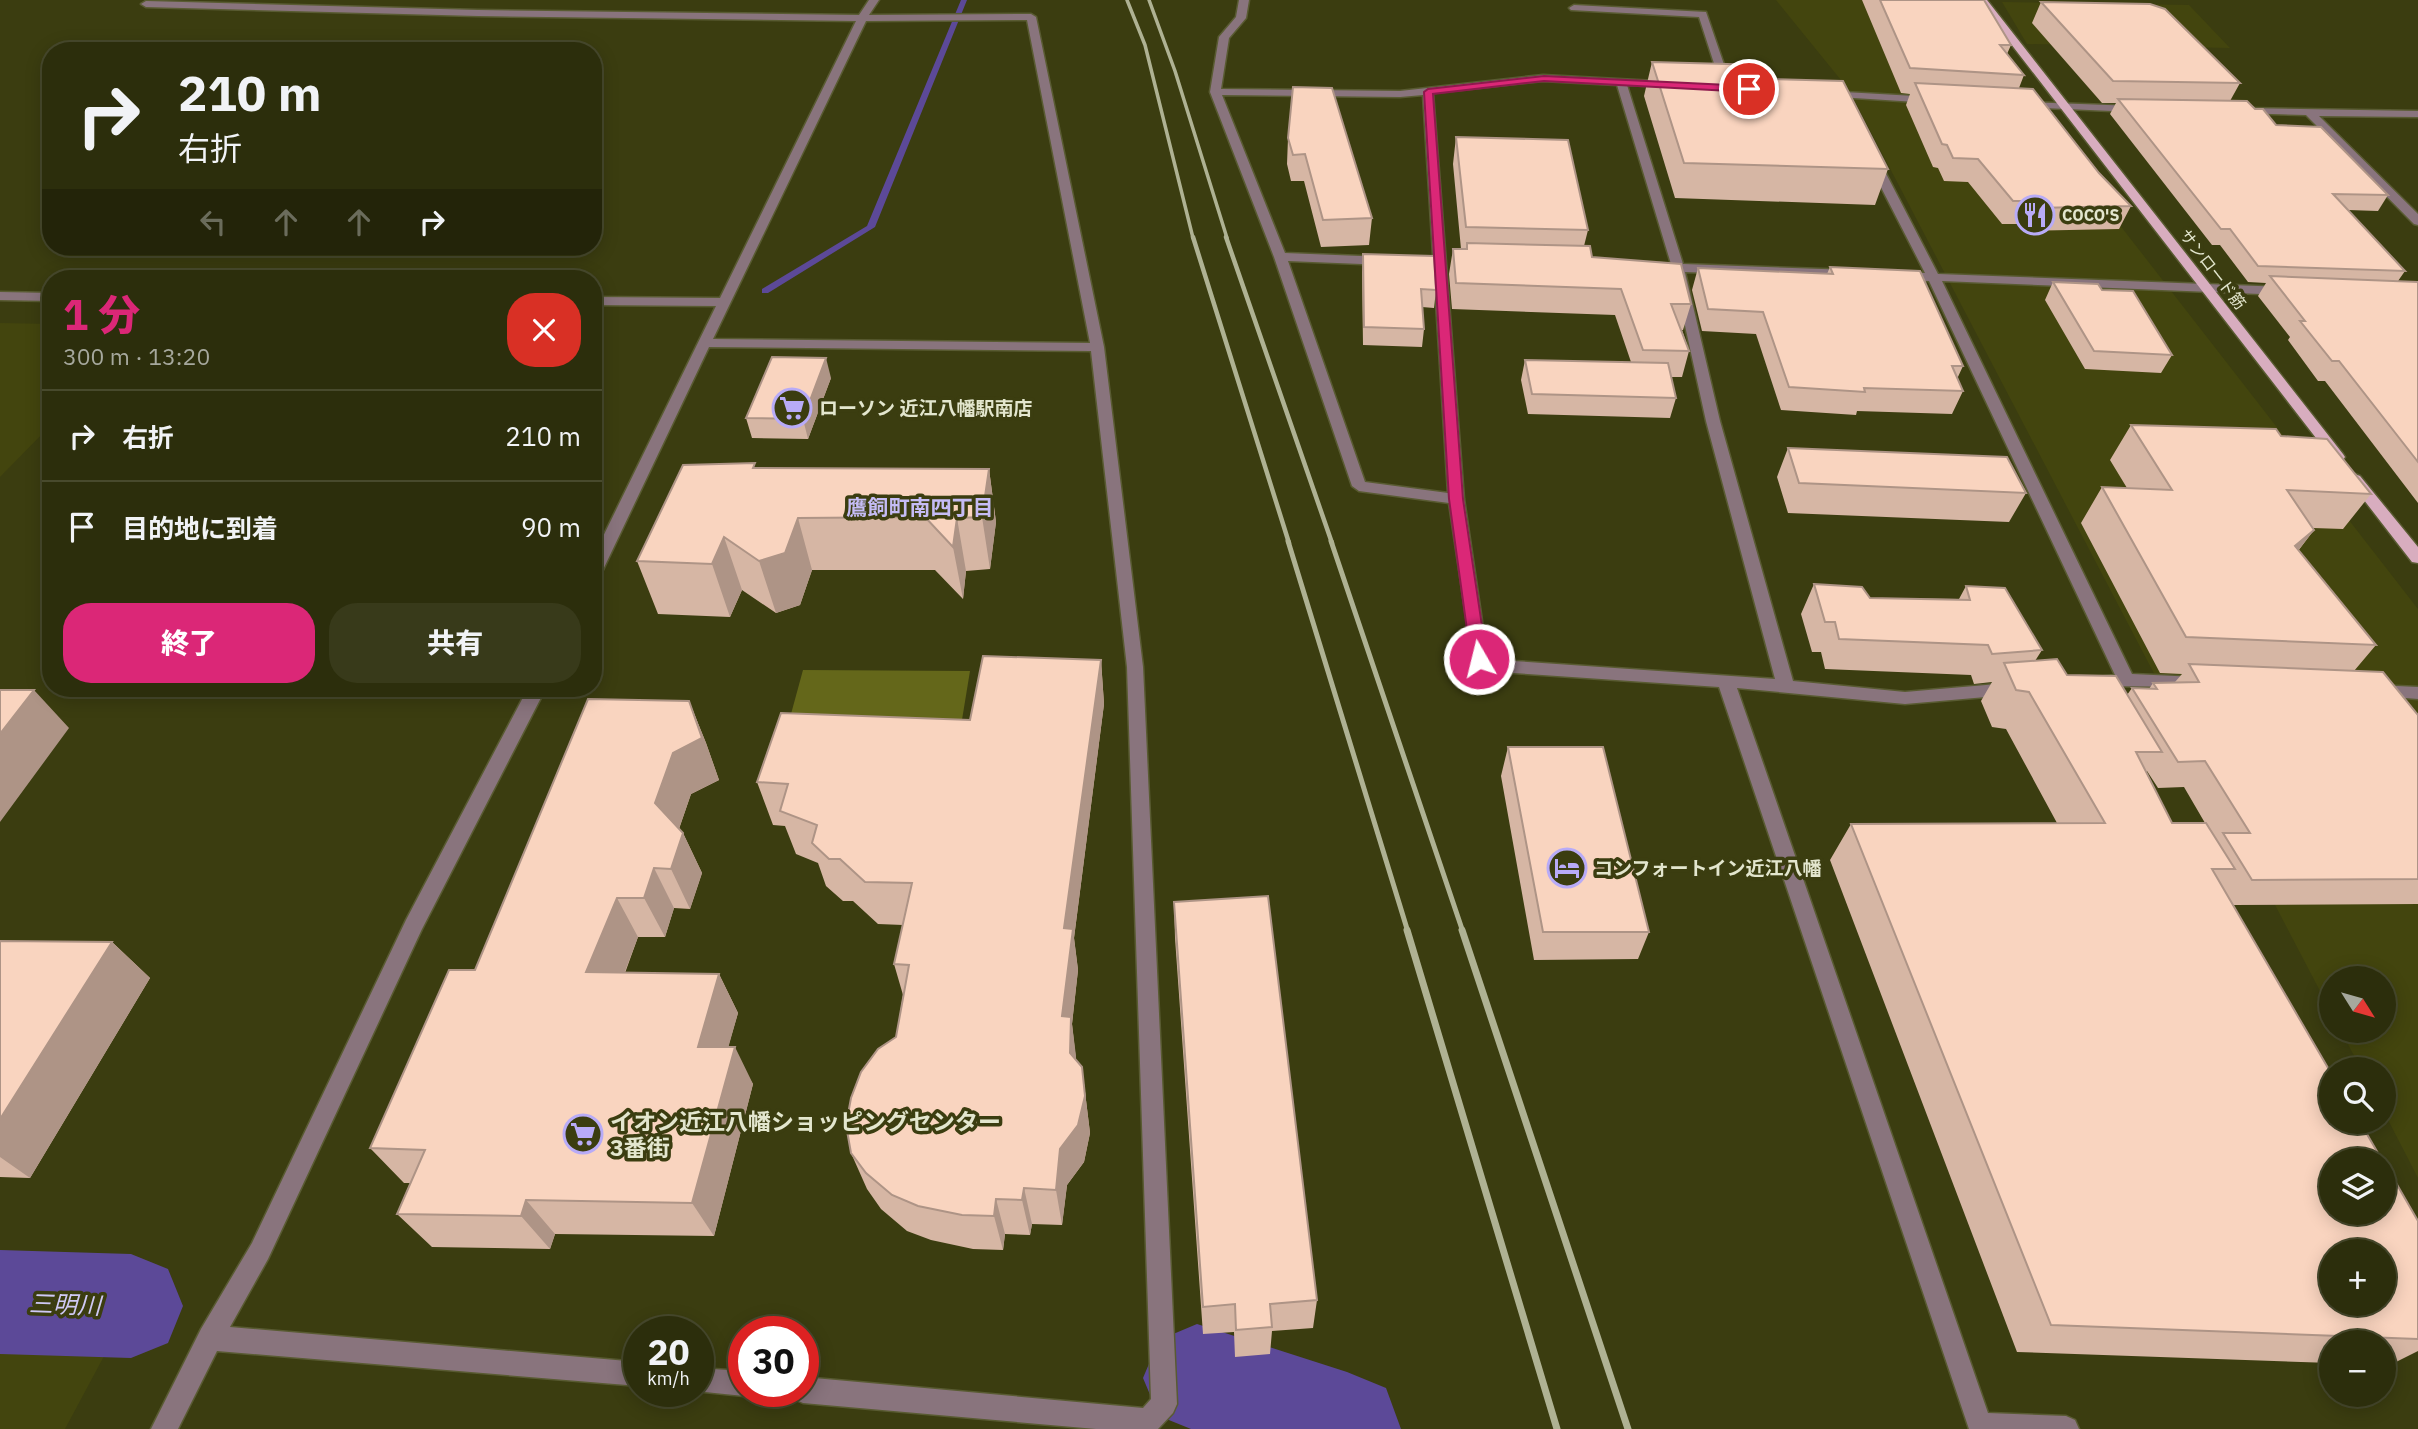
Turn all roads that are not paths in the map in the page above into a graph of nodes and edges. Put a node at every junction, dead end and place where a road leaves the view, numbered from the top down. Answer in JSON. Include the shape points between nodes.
{"nodes":[{"id":1,"x":152,"y":0,"type":"edge"},
{"id":2,"x":874,"y":0,"type":"edge"},
{"id":3,"x":1244,"y":0,"type":"edge"},
{"id":4,"x":1982,"y":0,"type":"edge"},
{"id":5,"x":1574,"y":8,"type":"dead end"},
{"id":6,"x":862,"y":19,"type":"junction"},
{"id":7,"x":1621,"y":81,"type":"junction"},
{"id":8,"x":1687,"y":85,"type":"edge"},
{"id":9,"x":1713,"y":87,"type":"edge"},
{"id":10,"x":1727,"y":88,"type":"junction"},
{"id":11,"x":1739,"y":89,"type":"edge"},
{"id":12,"x":1215,"y":92,"type":"junction"},
{"id":13,"x":1428,"y":92,"type":"junction"},
{"id":14,"x":1814,"y":93,"type":"edge"},
{"id":15,"x":1839,"y":95,"type":"junction"},
{"id":16,"x":1946,"y":101,"type":"edge"},
{"id":17,"x":2013,"y":105,"type":"edge"},
{"id":18,"x":1845,"y":107,"type":"edge"},
{"id":19,"x":2066,"y":108,"type":"junction"},
{"id":20,"x":2147,"y":109,"type":"edge"},
{"id":21,"x":2228,"y":111,"type":"edge"},
{"id":22,"x":2309,"y":112,"type":"junction"},
{"id":23,"x":2418,"y":114,"type":"edge"},
{"id":24,"x":1864,"y":144,"type":"edge"},
{"id":25,"x":2418,"y":221,"type":"edge"},
{"id":26,"x":1280,"y":257,"type":"junction"},
{"id":27,"x":1399,"y":262,"type":"edge"},
{"id":28,"x":1651,"y":267,"type":"edge"},
{"id":29,"x":1678,"y":267,"type":"junction"},
{"id":30,"x":1934,"y":278,"type":"junction"},
{"id":31,"x":2205,"y":288,"type":"junction"},
{"id":32,"x":2298,"y":291,"type":"edge"},
{"id":33,"x":0,"y":296,"type":"edge"},
{"id":34,"x":42,"y":297,"type":"edge"},
{"id":35,"x":602,"y":301,"type":"edge"},
{"id":36,"x":724,"y":302,"type":"junction"},
{"id":37,"x":705,"y":343,"type":"junction"},
{"id":38,"x":1097,"y":347,"type":"junction"},
{"id":39,"x":1456,"y":499,"type":"junction"},
{"id":40,"x":602,"y":555,"type":"edge"},
{"id":41,"x":2418,"y":558,"type":"edge"},
{"id":42,"x":2126,"y":680,"type":"junction"},
{"id":43,"x":1726,"y":681,"type":"junction"},
{"id":44,"x":2209,"y":683,"type":"edge"},
{"id":45,"x":1786,"y":688,"type":"junction"},
{"id":46,"x":2029,"y":688,"type":"edge"},
{"id":47,"x":2362,"y":690,"type":"edge"},
{"id":48,"x":2418,"y":693,"type":"edge"},
{"id":49,"x":532,"y":697,"type":"edge"},
{"id":50,"x":2093,"y":700,"type":"edge"},
{"id":51,"x":210,"y":1338,"type":"junction"},
{"id":52,"x":623,"y":1373,"type":"edge"},
{"id":53,"x":819,"y":1391,"type":"edge"},
{"id":54,"x":164,"y":1429,"type":"edge"},
{"id":55,"x":2066,"y":1429,"type":"edge"}],
"edges":[{"from":1,"to":6,"type":"street","via":[[146,4]]},
{"from":2,"to":6,"type":"street"},
{"from":3,"to":12,"type":"street","via":[[1241,18],[1224,37]]},
{"from":4,"to":19,"type":"main road","name":"サンロード筋"},
{"from":5,"to":10,"type":"street","via":[[1703,14]]},
{"from":6,"to":36,"type":"street"},
{"from":6,"to":38,"type":"street","via":[[1031,17]]},
{"from":7,"to":8,"type":"street"},
{"from":7,"to":13,"type":"street","via":[[1544,78]]},
{"from":7,"to":29,"type":"street"},
{"from":9,"to":10,"type":"street"},
{"from":10,"to":11,"type":"street"},
{"from":12,"to":13,"type":"street"},
{"from":12,"to":26,"type":"street"},
{"from":13,"to":39,"type":"street"},
{"from":14,"to":15,"type":"street"},
{"from":15,"to":16,"type":"street"},
{"from":15,"to":18,"type":"street"},
{"from":17,"to":19,"type":"street"},
{"from":19,"to":20,"type":"street"},
{"from":19,"to":31,"type":"main road","name":"サンロード筋"},
{"from":21,"to":22,"type":"street"},
{"from":22,"to":23,"type":"street"},
{"from":22,"to":25,"type":"street"},
{"from":24,"to":30,"type":"street"},
{"from":26,"to":27,"type":"street"},
{"from":26,"to":39,"type":"street","via":[[1359,486]]},
{"from":28,"to":29,"type":"street"},
{"from":29,"to":30,"type":"street"},
{"from":29,"to":45,"type":"street","via":[[1713,421]]},
{"from":30,"to":31,"type":"street"},
{"from":30,"to":42,"type":"street"},
{"from":31,"to":32,"type":"street"},
{"from":31,"to":41,"type":"main road","name":"サンロード筋"},
{"from":33,"to":34,"type":"street"},
{"from":35,"to":36,"type":"street"},
{"from":36,"to":37,"type":"street"},
{"from":37,"to":38,"type":"street"},
{"from":37,"to":40,"type":"street"},
{"from":38,"to":53,"type":"street","via":[[1135,667],[1164,1404],[1148,1421]]},
{"from":39,"to":43,"type":"street","via":[[1479,659],[1514,667]]},
{"from":42,"to":44,"type":"street"},
{"from":42,"to":50,"type":"street","via":[[2083,683]]},
{"from":43,"to":45,"type":"street"},
{"from":43,"to":55,"type":"street","via":[[1980,1425]]},
{"from":45,"to":46,"type":"street","via":[[1905,698]]},
{"from":47,"to":48,"type":"street"},
{"from":49,"to":51,"type":"street","via":[[413,926],[260,1251]]},
{"from":51,"to":52,"type":"street"},
{"from":51,"to":54,"type":"street"}]}
